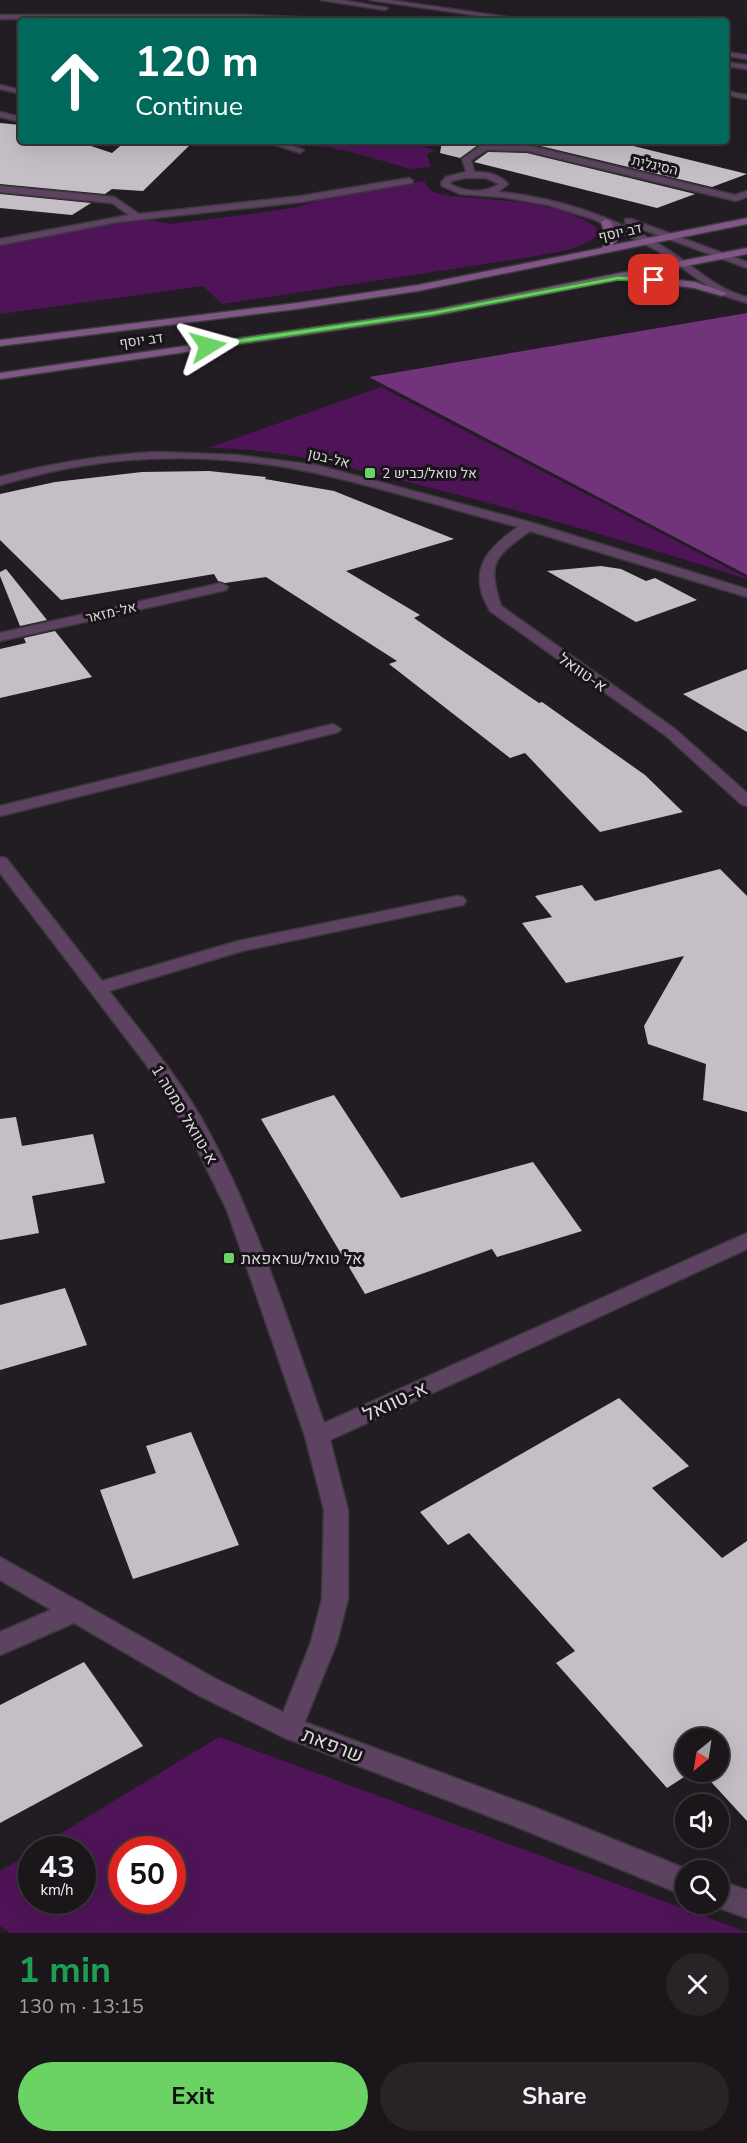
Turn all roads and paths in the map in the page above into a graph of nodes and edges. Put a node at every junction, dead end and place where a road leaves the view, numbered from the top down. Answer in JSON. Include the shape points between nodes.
{"nodes":[{"id":1,"x":324,"y":0,"type":"edge"},
{"id":2,"x":373,"y":0,"type":"edge"},
{"id":3,"x":0,"y":9,"type":"edge"},
{"id":4,"x":209,"y":9,"type":"dead end"},
{"id":5,"x":0,"y":17,"type":"edge"},
{"id":6,"x":69,"y":17,"type":"junction"},
{"id":7,"x":92,"y":17,"type":"junction"},
{"id":8,"x":206,"y":17,"type":"junction"},
{"id":9,"x":89,"y":18,"type":"edge"},
{"id":10,"x":243,"y":18,"type":"edge"},
{"id":11,"x":457,"y":18,"type":"edge"},
{"id":12,"x":508,"y":18,"type":"edge"},
{"id":13,"x":729,"y":47,"type":"edge"},
{"id":14,"x":747,"y":50,"type":"edge"},
{"id":15,"x":729,"y":54,"type":"edge"},
{"id":16,"x":747,"y":57,"type":"edge"},
{"id":17,"x":729,"y":64,"type":"edge"},
{"id":18,"x":747,"y":67,"type":"edge"},
{"id":19,"x":0,"y":87,"type":"edge"},
{"id":20,"x":18,"y":91,"type":"edge"},
{"id":21,"x":729,"y":94,"type":"edge"},
{"id":22,"x":747,"y":98,"type":"edge"},
{"id":23,"x":10,"y":109,"type":"dead end"},
{"id":24,"x":0,"y":112,"type":"edge"},
{"id":25,"x":18,"y":119,"type":"edge"},
{"id":26,"x":279,"y":144,"type":"edge"},
{"id":27,"x":484,"y":144,"type":"edge"},
{"id":28,"x":300,"y":150,"type":"dead end"},
{"id":29,"x":471,"y":175,"type":"junction"},
{"id":30,"x":500,"y":180,"type":"junction"},
{"id":31,"x":410,"y":181,"type":"dead end"},
{"id":32,"x":0,"y":189,"type":"edge"},
{"id":33,"x":478,"y":193,"type":"junction"},
{"id":34,"x":747,"y":194,"type":"edge"},
{"id":35,"x":137,"y":217,"type":"junction"},
{"id":36,"x":747,"y":221,"type":"edge"},
{"id":37,"x":606,"y":222,"type":"junction"},
{"id":38,"x":673,"y":236,"type":"junction"},
{"id":39,"x":0,"y":242,"type":"edge"},
{"id":40,"x":648,"y":242,"type":"junction"},
{"id":41,"x":747,"y":250,"type":"edge"},
{"id":42,"x":604,"y":251,"type":"junction"},
{"id":43,"x":724,"y":256,"type":"junction"},
{"id":44,"x":684,"y":264,"type":"junction"},
{"id":45,"x":747,"y":265,"type":"edge"},
{"id":46,"x":618,"y":278,"type":"junction"},
{"id":47,"x":722,"y":293,"type":"junction"},
{"id":48,"x":747,"y":300,"type":"edge"},
{"id":49,"x":0,"y":343,"type":"edge"},
{"id":50,"x":0,"y":376,"type":"edge"},
{"id":51,"x":0,"y":481,"type":"edge"},
{"id":52,"x":528,"y":526,"type":"junction"},
{"id":53,"x":221,"y":587,"type":"dead end"},
{"id":54,"x":747,"y":592,"type":"edge"},
{"id":55,"x":0,"y":637,"type":"edge"},
{"id":56,"x":333,"y":729,"type":"dead end"},
{"id":57,"x":747,"y":801,"type":"edge"},
{"id":58,"x":0,"y":811,"type":"edge"},
{"id":59,"x":0,"y":862,"type":"edge"},
{"id":60,"x":457,"y":901,"type":"dead end"},
{"id":61,"x":99,"y":988,"type":"junction"},
{"id":62,"x":747,"y":1240,"type":"edge"},
{"id":63,"x":317,"y":1436,"type":"junction"},
{"id":64,"x":0,"y":1567,"type":"edge"},
{"id":65,"x":74,"y":1611,"type":"junction"},
{"id":66,"x":0,"y":1644,"type":"edge"},
{"id":67,"x":290,"y":1728,"type":"junction"},
{"id":68,"x":675,"y":1878,"type":"edge"},
{"id":69,"x":729,"y":1898,"type":"edge"},
{"id":70,"x":747,"y":1904,"type":"edge"}],
"edges":[{"from":1,"to":11,"type":"street"},
{"from":2,"to":12,"type":"street"},
{"from":3,"to":6,"type":"street"},
{"from":4,"to":8,"type":"street"},
{"from":5,"to":6,"type":"street"},
{"from":6,"to":7,"type":"street"},
{"from":7,"to":8,"type":"street"},
{"from":7,"to":9,"type":"street"},
{"from":8,"to":10,"type":"street"},
{"from":13,"to":14,"type":"street"},
{"from":15,"to":16,"type":"street"},
{"from":17,"to":18,"type":"street"},
{"from":19,"to":20,"type":"street"},
{"from":21,"to":22,"type":"street"},
{"from":23,"to":24,"type":"street"},
{"from":24,"to":25,"type":"street"},
{"from":26,"to":28,"type":"street"},
{"from":27,"to":29,"type":"street","name":"הסיגלית","via":[[466,159]]},
{"from":27,"to":34,"type":"street","name":"הסיגלית","via":[[527,148],[736,198]]},
{"from":29,"to":30,"type":"street"},
{"from":29,"to":33,"type":"street","via":[[445,183],[455,190]]},
{"from":30,"to":33,"type":"street","via":[[504,184],[499,189]]},
{"from":30,"to":38,"type":"street"},
{"from":31,"to":35,"type":"street","via":[[301,200]]},
{"from":32,"to":35,"type":"street","via":[[114,200]]},
{"from":33,"to":37,"type":"street","via":[[534,198]]},
{"from":35,"to":39,"type":"street"},
{"from":36,"to":38,"type":"main road","name":"דב יוסף"},
{"from":37,"to":40,"type":"street"},
{"from":37,"to":42,"type":"main road","via":[[612,240]]},
{"from":38,"to":40,"type":"main road","name":"דב יוסף"},
{"from":38,"to":43,"type":"street"},
{"from":40,"to":42,"type":"main road","name":"דב יוסף"},
{"from":40,"to":44,"type":"street"},
{"from":41,"to":43,"type":"main road","name":"דב יוסף"},
{"from":42,"to":49,"type":"main road","name":"דב יוסף","via":[[418,288]]},
{"from":43,"to":44,"type":"main road","name":"דב יוסף"},
{"from":43,"to":45,"type":"street"},
{"from":44,"to":46,"type":"main road","name":"דב יוסף"},
{"from":44,"to":47,"type":"street"},
{"from":46,"to":47,"type":"main road","via":[[676,282]]},
{"from":46,"to":50,"type":"main road","name":"דב יוסף","via":[[433,313]]},
{"from":47,"to":48,"type":"street"},
{"from":51,"to":52,"type":"street","name":"אל-בטן","via":[[115,458],[243,457],[316,469]]},
{"from":52,"to":54,"type":"street","name":"אל-בטן"},
{"from":52,"to":57,"type":"street","name":"א-טוואל","via":[[493,556],[486,574],[495,608],[670,732]]},
{"from":53,"to":55,"type":"street","name":"אל-מזאר"},
{"from":56,"to":58,"type":"street"},
{"from":59,"to":61,"type":"street","name":"א-טוואל סמטה 1"},
{"from":60,"to":61,"type":"street","via":[[238,946]]},
{"from":61,"to":63,"type":"street","name":"א-טוואל סמטה 1","via":[[198,1130],[237,1210]]},
{"from":62,"to":63,"type":"street","name":"א-טוואל"},
{"from":63,"to":67,"type":"street","via":[[336,1510],[335,1599],[321,1651]]},
{"from":64,"to":65,"type":"street","name":"שרפאת"},
{"from":65,"to":66,"type":"street"},
{"from":65,"to":67,"type":"street","name":"שרפאת","via":[[207,1688]]},
{"from":67,"to":68,"type":"street","name":"שרפאת"},
{"from":69,"to":70,"type":"street"}]}
